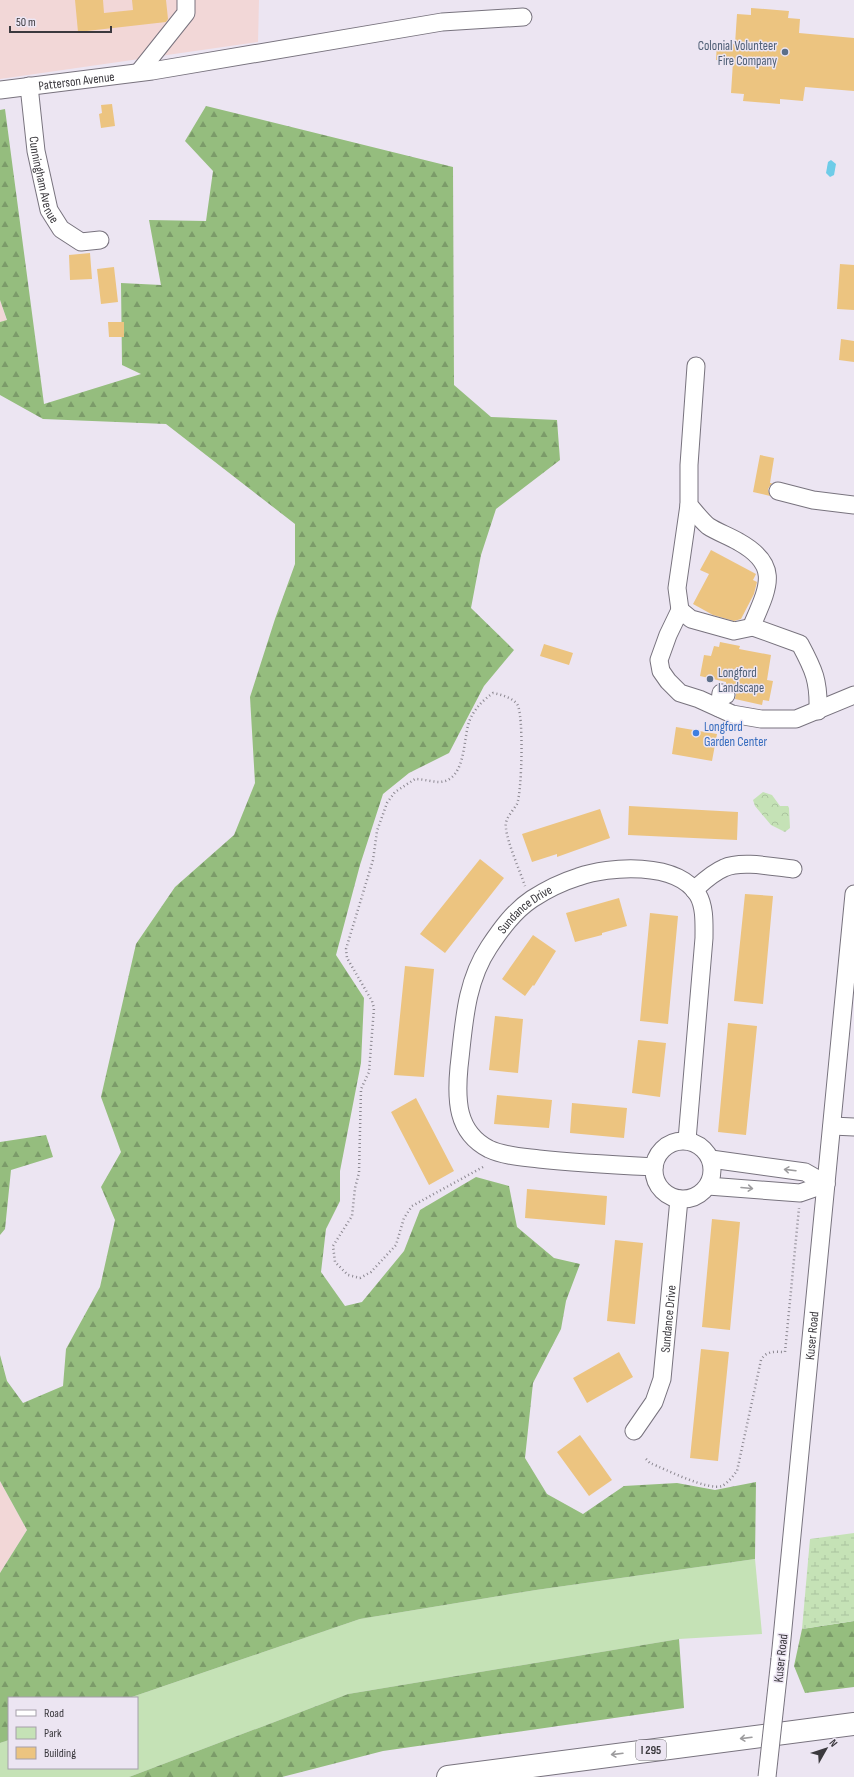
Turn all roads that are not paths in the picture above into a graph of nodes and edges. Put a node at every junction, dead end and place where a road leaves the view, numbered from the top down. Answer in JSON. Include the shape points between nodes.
{"nodes":[{"id":1,"x":186,"y":0,"type":"edge"},
{"id":2,"x":523,"y":17,"type":"dead end"},
{"id":3,"x":145,"y":72,"type":"junction"},
{"id":4,"x":29,"y":86,"type":"junction"},
{"id":5,"x":0,"y":90,"type":"edge"},
{"id":6,"x":100,"y":240,"type":"dead end"},
{"id":7,"x":696,"y":366,"type":"dead end"},
{"id":8,"x":778,"y":491,"type":"dead end"},
{"id":9,"x":689,"y":505,"type":"junction"},
{"id":10,"x":854,"y":505,"type":"edge"},
{"id":11,"x":680,"y":610,"type":"junction"},
{"id":12,"x":753,"y":627,"type":"junction"},
{"id":13,"x":854,"y":695,"type":"edge"},
{"id":14,"x":818,"y":711,"type":"junction"},
{"id":15,"x":793,"y":869,"type":"dead end"},
{"id":16,"x":694,"y":890,"type":"junction"},
{"id":17,"x":854,"y":894,"type":"edge"},
{"id":18,"x":851,"y":954,"type":"edge"},
{"id":19,"x":848,"y":1023,"type":"edge"},
{"id":20,"x":832,"y":1126,"type":"junction"},
{"id":21,"x":854,"y":1127,"type":"edge"},
{"id":22,"x":687,"y":1140,"type":"junction"},
{"id":23,"x":711,"y":1159,"type":"junction"},
{"id":24,"x":654,"y":1167,"type":"junction"},
{"id":25,"x":826,"y":1184,"type":"junction"},
{"id":26,"x":708,"y":1186,"type":"junction"},
{"id":27,"x":679,"y":1199,"type":"junction"},
{"id":28,"x":634,"y":1431,"type":"dead end"},
{"id":29,"x":854,"y":1724,"type":"edge"},
{"id":30,"x":448,"y":1777,"type":"edge"},
{"id":31,"x":767,"y":1777,"type":"edge"}],
"edges":[{"from":1,"to":3,"type":"street","via":[[186,13]]},
{"from":2,"to":3,"type":"street","name":"Patterson Avenue","via":[[442,22]]},
{"from":3,"to":4,"type":"street","name":"Patterson Avenue"},
{"from":4,"to":5,"type":"street","name":"Patterson Avenue"},
{"from":4,"to":6,"type":"street","name":"Cunningham Avenue","via":[[36,151],[49,210],[61,229],[81,242]]},
{"from":7,"to":9,"type":"street"},
{"from":8,"to":10,"type":"street","via":[[813,500]]},
{"from":9,"to":11,"type":"street","via":[[677,588]]},
{"from":9,"to":12,"type":"street","via":[[708,526],[756,552],[762,559],[766,570],[766,591]]},
{"from":11,"to":12,"type":"street","via":[[691,619],[734,631]]},
{"from":11,"to":14,"type":"street","via":[[659,660],[661,671],[680,693],[722,701],[732,714],[761,719],[796,719]]},
{"from":12,"to":14,"type":"street","via":[[800,644],[814,670],[818,690]]},
{"from":13,"to":14,"type":"street"},
{"from":15,"to":16,"type":"street","via":[[748,865],[725,867]]},
{"from":16,"to":22,"type":"street","via":[[701,904],[704,938]]},
{"from":16,"to":24,"type":"street","name":"Sundance Drive","via":[[680,879],[662,871],[622,869],[579,876],[547,891],[531,900],[513,916],[489,946],[476,971],[463,1019],[458,1102],[464,1126],[478,1142],[490,1150],[527,1158]]},
{"from":17,"to":18,"type":"street","name":"Kuser Road"},
{"from":18,"to":19,"type":"street","name":"Kuser Road"},
{"from":19,"to":20,"type":"street","name":"Kuser Road"},
{"from":20,"to":21,"type":"street"},
{"from":20,"to":25,"type":"street","name":"Kuser Road"},
{"from":22,"to":23,"type":"street","via":[[702,1146]]},
{"from":22,"to":24,"type":"street","via":[[679,1140],[665,1146]]},
{"from":25,"to":23,"type":"street","one_way":true,"via":[[805,1172]]},
{"from":23,"to":26,"type":"street","via":[[713,1173]]},
{"from":24,"to":27,"type":"street","via":[[658,1185],[667,1194]]},
{"from":26,"to":25,"type":"street","one_way":true,"via":[[800,1192]]},
{"from":25,"to":31,"type":"street","name":"Kuser Road","bridge":true},
{"from":26,"to":27,"type":"street","via":[[696,1196]]},
{"from":27,"to":28,"type":"street","name":"Sundance Drive","via":[[662,1379],[654,1402]]},
{"from":29,"to":30,"type":"highway","number":"I 295","one_way":true}]}
